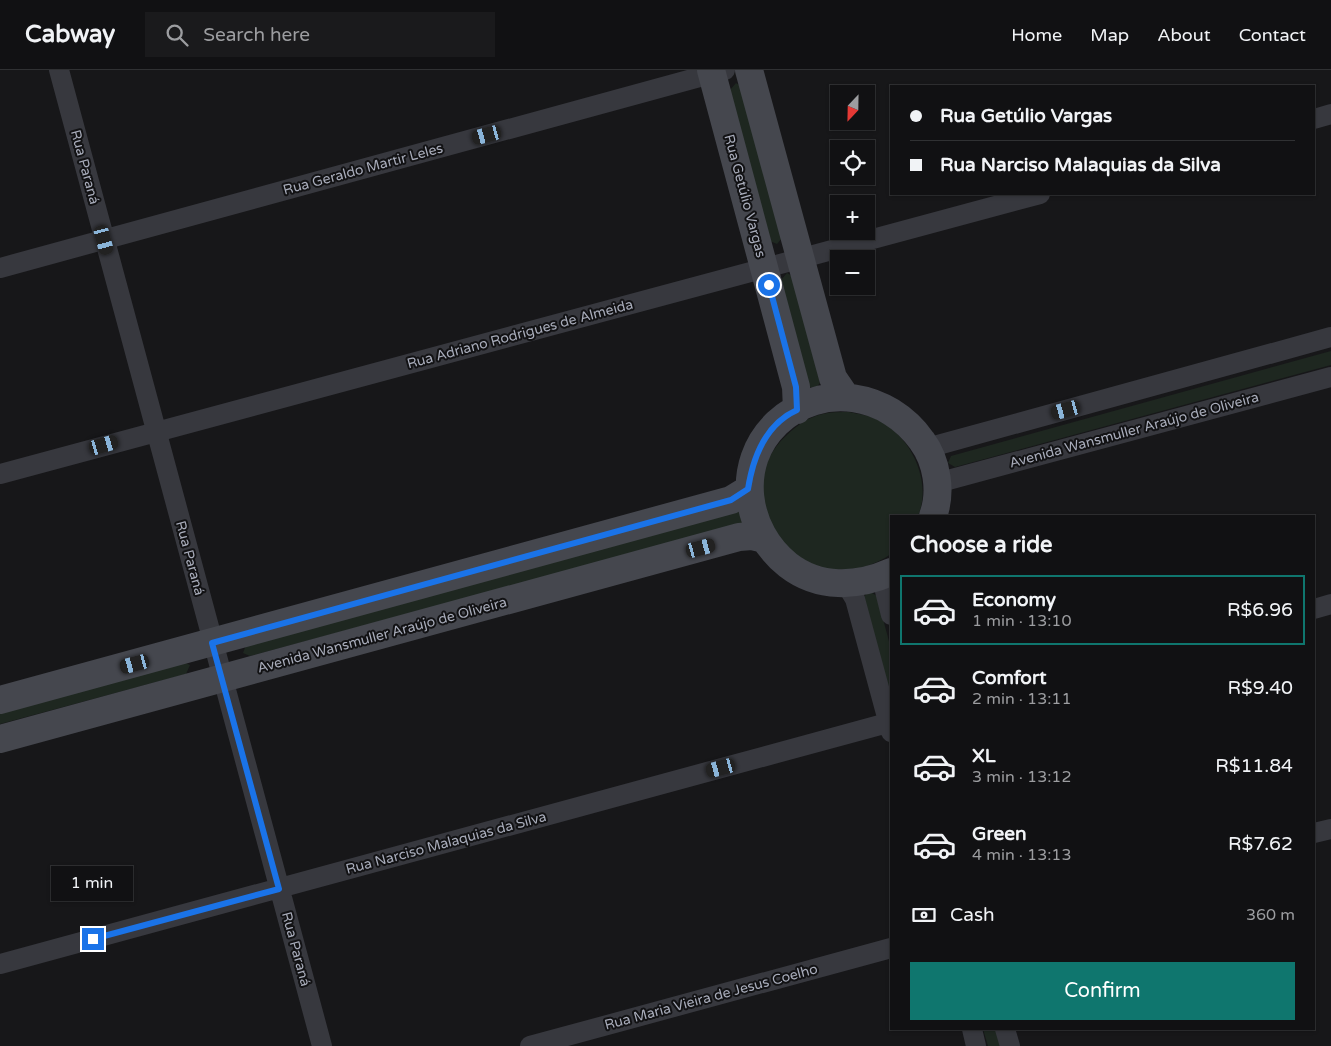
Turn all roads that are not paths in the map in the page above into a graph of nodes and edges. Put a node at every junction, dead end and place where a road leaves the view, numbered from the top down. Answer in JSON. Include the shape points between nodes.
{"nodes":[{"id":1,"x":59,"y":70,"type":"edge"},
{"id":2,"x":749,"y":70,"type":"edge"},
{"id":3,"x":716,"y":71,"type":"edge"},
{"id":4,"x":1331,"y":114,"type":"edge"},
{"id":5,"x":1315,"y":119,"type":"edge"},
{"id":6,"x":1036,"y":195,"type":"edge"},
{"id":7,"x":104,"y":240,"type":"junction"},
{"id":8,"x":800,"y":259,"type":"junction"},
{"id":9,"x":0,"y":268,"type":"edge"},
{"id":10,"x":764,"y":268,"type":"junction"},
{"id":11,"x":1331,"y":337,"type":"edge"},
{"id":12,"x":1331,"y":377,"type":"edge"},
{"id":13,"x":846,"y":397,"type":"junction"},
{"id":14,"x":797,"y":410,"type":"junction"},
{"id":15,"x":156,"y":431,"type":"junction"},
{"id":16,"x":927,"y":448,"type":"junction"},
{"id":17,"x":0,"y":474,"type":"edge"},
{"id":18,"x":937,"y":483,"type":"junction"},
{"id":19,"x":748,"y":489,"type":"junction"},
{"id":20,"x":933,"y":515,"type":"edge"},
{"id":21,"x":765,"y":539,"type":"junction"},
{"id":22,"x":890,"y":572,"type":"edge"},
{"id":23,"x":890,"y":575,"type":"edge"},
{"id":24,"x":846,"y":584,"type":"junction"},
{"id":25,"x":1331,"y":604,"type":"edge"},
{"id":26,"x":1315,"y":608,"type":"edge"},
{"id":27,"x":890,"y":611,"type":"edge"},
{"id":28,"x":212,"y":643,"type":"junction"},
{"id":29,"x":222,"y":679,"type":"junction"},
{"id":30,"x":0,"y":700,"type":"edge"},
{"id":31,"x":890,"y":726,"type":"edge"},
{"id":32,"x":0,"y":739,"type":"edge"},
{"id":33,"x":1331,"y":829,"type":"edge"},
{"id":34,"x":1315,"y":833,"type":"edge"},
{"id":35,"x":279,"y":889,"type":"junction"},
{"id":36,"x":890,"y":948,"type":"edge"},
{"id":37,"x":0,"y":964,"type":"edge"},
{"id":38,"x":972,"y":1030,"type":"edge"},
{"id":39,"x":1005,"y":1030,"type":"edge"},
{"id":40,"x":322,"y":1046,"type":"edge"},
{"id":41,"x":530,"y":1046,"type":"edge"},
{"id":42,"x":976,"y":1046,"type":"edge"},
{"id":43,"x":1010,"y":1046,"type":"edge"}],
"edges":[{"from":1,"to":7,"type":"street","name":"Rua Paraná"},
{"from":2,"to":8,"type":"street"},
{"from":3,"to":7,"type":"street","name":"Rua Geraldo Martir Leles"},
{"from":3,"to":10,"type":"street","name":"Rua Getúlio Vargas"},
{"from":4,"to":5,"type":"street"},
{"from":6,"to":8,"type":"street","name":"Rua Adriano Rodrigues de Almeida"},
{"from":7,"to":9,"type":"street","name":"Rua Geraldo Martir Leles"},
{"from":7,"to":15,"type":"street","name":"Rua Paraná"},
{"from":8,"to":10,"type":"street","name":"Rua Adriano Rodrigues de Almeida"},
{"from":8,"to":13,"type":"street","via":[[833,378]]},
{"from":10,"to":14,"type":"street","name":"Rua Getúlio Vargas","via":[[796,387]]},
{"from":10,"to":15,"type":"street","name":"Rua Adriano Rodrigues de Almeida"},
{"from":11,"to":16,"type":"street"},
{"from":12,"to":18,"type":"street","name":"Avenida Wansmuller Araújo de Oliveira"},
{"from":13,"to":14,"type":"street","via":[[819,400]]},
{"from":13,"to":16,"type":"street","via":[[866,400],[890,410],[912,426]]},
{"from":14,"to":19,"type":"street","via":[[777,424],[760,445]]},
{"from":15,"to":17,"type":"street","name":"Rua Adriano Rodrigues de Almeida"},
{"from":15,"to":28,"type":"street","name":"Rua Paraná"},
{"from":16,"to":18,"type":"street"},
{"from":18,"to":20,"type":"street"},
{"from":19,"to":21,"type":"street","via":[[758,530]]},
{"from":19,"to":28,"type":"street","via":[[731,500]]},
{"from":21,"to":24,"type":"street","via":[[775,554],[798,573],[826,583]]},
{"from":21,"to":29,"type":"street","name":"Avenida Wansmuller Araújo de Oliveira","via":[[740,537]]},
{"from":22,"to":24,"type":"street","via":[[874,580]]},
{"from":23,"to":27,"type":"street","via":[[885,591]]},
{"from":24,"to":31,"type":"street","via":[[855,599]]},
{"from":25,"to":26,"type":"street"},
{"from":28,"to":29,"type":"street","name":"Rua Paraná"},
{"from":28,"to":30,"type":"street"},
{"from":29,"to":32,"type":"street","name":"Avenida Wansmuller Araújo de Oliveira"},
{"from":29,"to":35,"type":"street","name":"Rua Paraná"},
{"from":31,"to":35,"type":"street","name":"Rua Narciso Malaquias da Silva"},
{"from":33,"to":34,"type":"street"},
{"from":35,"to":37,"type":"street","name":"Rua Narciso Malaquias da Silva"},
{"from":35,"to":40,"type":"street","name":"Rua Paraná"},
{"from":36,"to":41,"type":"street","name":"Rua Maria Vieira de Jesus Coelho"},
{"from":38,"to":42,"type":"street"},
{"from":39,"to":43,"type":"street"}]}
